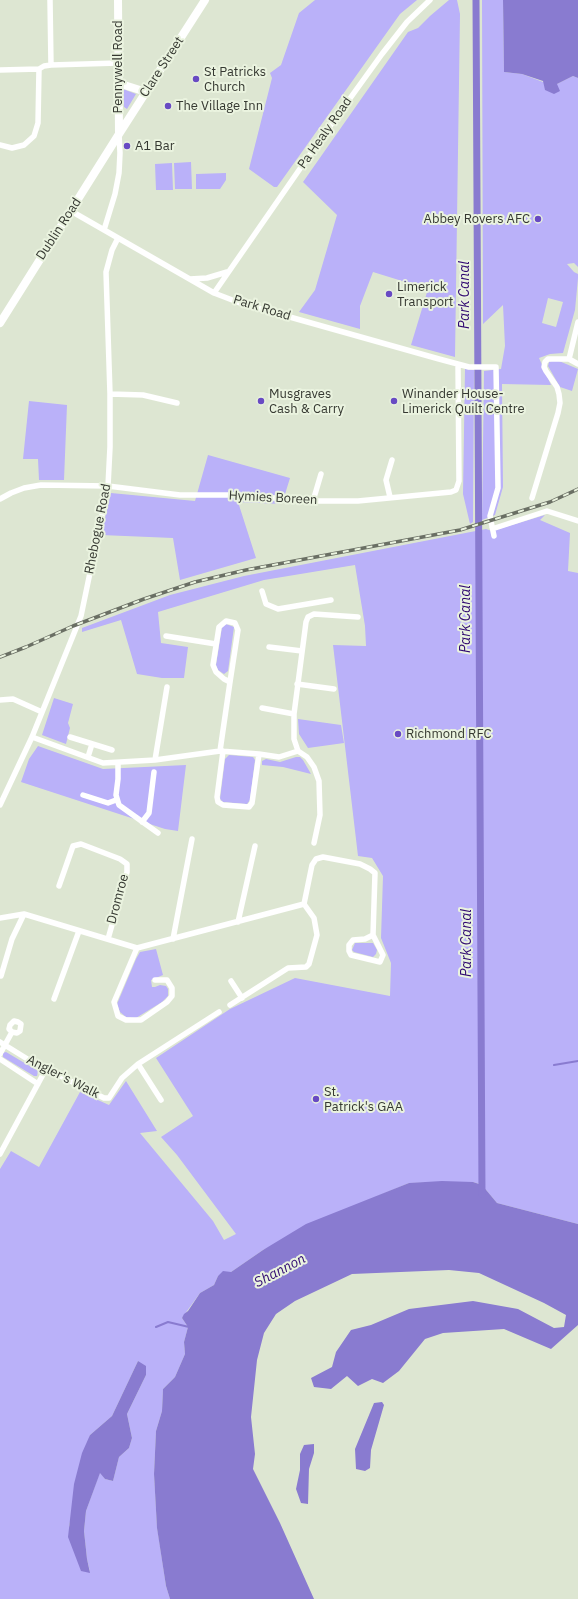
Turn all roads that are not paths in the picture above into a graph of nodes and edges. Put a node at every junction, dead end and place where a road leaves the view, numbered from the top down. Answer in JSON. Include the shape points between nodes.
{"nodes":[{"id":1,"x":50,"y":0,"type":"edge"},
{"id":2,"x":118,"y":0,"type":"edge"},
{"id":3,"x":205,"y":0,"type":"edge"},
{"id":4,"x":430,"y":0,"type":"edge"},
{"id":5,"x":118,"y":63,"type":"junction"},
{"id":6,"x":51,"y":65,"type":"junction"},
{"id":7,"x":39,"y":69,"type":"junction"},
{"id":8,"x":0,"y":70,"type":"edge"},
{"id":9,"x":118,"y":83,"type":"junction"},
{"id":10,"x":146,"y":92,"type":"junction"},
{"id":11,"x":119,"y":134,"type":"junction"},
{"id":12,"x":0,"y":145,"type":"edge"},
{"id":13,"x":71,"y":211,"type":"junction"},
{"id":14,"x":104,"y":230,"type":"junction"},
{"id":15,"x":118,"y":238,"type":"junction"},
{"id":16,"x":227,"y":272,"type":"junction"},
{"id":17,"x":189,"y":279,"type":"junction"},
{"id":18,"x":214,"y":293,"type":"junction"},
{"id":19,"x":578,"y":322,"type":"edge"},
{"id":20,"x":0,"y":324,"type":"edge"},
{"id":21,"x":569,"y":359,"type":"junction"},
{"id":22,"x":458,"y":364,"type":"junction"},
{"id":23,"x":578,"y":364,"type":"edge"},
{"id":24,"x":110,"y":394,"type":"junction"},
{"id":25,"x":177,"y":403,"type":"dead end"},
{"id":26,"x":392,"y":460,"type":"dead end"},
{"id":27,"x":321,"y":474,"type":"dead end"},
{"id":28,"x":108,"y":486,"type":"junction"},
{"id":29,"x":390,"y":497,"type":"junction"},
{"id":30,"x":532,"y":498,"type":"dead end"},
{"id":31,"x":0,"y":499,"type":"edge"},
{"id":32,"x":312,"y":501,"type":"junction"},
{"id":33,"x":578,"y":521,"type":"edge"},
{"id":34,"x":492,"y":527,"type":"junction"},
{"id":35,"x":494,"y":536,"type":"dead end"},
{"id":36,"x":262,"y":591,"type":"dead end"},
{"id":37,"x":331,"y":600,"type":"dead end"},
{"id":38,"x":312,"y":603,"type":"junction"},
{"id":39,"x":314,"y":614,"type":"junction"},
{"id":40,"x":358,"y":616,"type":"dead end"},
{"id":41,"x":166,"y":636,"type":"dead end"},
{"id":42,"x":216,"y":644,"type":"junction"},
{"id":43,"x":269,"y":647,"type":"dead end"},
{"id":44,"x":302,"y":651,"type":"junction"},
{"id":45,"x":230,"y":682,"type":"junction"},
{"id":46,"x":298,"y":684,"type":"junction"},
{"id":47,"x":167,"y":686,"type":"dead end"},
{"id":48,"x":334,"y":689,"type":"dead end"},
{"id":49,"x":0,"y":700,"type":"edge"},
{"id":50,"x":262,"y":708,"type":"dead end"},
{"id":51,"x":42,"y":712,"type":"junction"},
{"id":52,"x":294,"y":714,"type":"junction"},
{"id":53,"x":32,"y":737,"type":"junction"},
{"id":54,"x":70,"y":737,"type":"dead end"},
{"id":55,"x":92,"y":744,"type":"junction"},
{"id":56,"x":112,"y":750,"type":"dead end"},
{"id":57,"x":222,"y":751,"type":"junction"},
{"id":58,"x":298,"y":751,"type":"junction"},
{"id":59,"x":259,"y":754,"type":"junction"},
{"id":60,"x":88,"y":758,"type":"junction"},
{"id":61,"x":156,"y":760,"type":"junction"},
{"id":62,"x":118,"y":763,"type":"junction"},
{"id":63,"x":154,"y":772,"type":"dead end"},
{"id":64,"x":83,"y":795,"type":"dead end"},
{"id":65,"x":116,"y":800,"type":"junction"},
{"id":66,"x":0,"y":805,"type":"edge"},
{"id":67,"x":142,"y":822,"type":"junction"},
{"id":68,"x":158,"y":833,"type":"dead end"},
{"id":69,"x":192,"y":839,"type":"dead end"},
{"id":70,"x":314,"y":843,"type":"dead end"},
{"id":71,"x":255,"y":846,"type":"dead end"},
{"id":72,"x":59,"y":886,"type":"dead end"},
{"id":73,"x":304,"y":904,"type":"junction"},
{"id":74,"x":24,"y":914,"type":"junction"},
{"id":75,"x":0,"y":918,"type":"edge"},
{"id":76,"x":238,"y":922,"type":"junction"},
{"id":77,"x":79,"y":931,"type":"junction"},
{"id":78,"x":374,"y":936,"type":"junction"},
{"id":79,"x":108,"y":939,"type":"junction"},
{"id":80,"x":173,"y":939,"type":"junction"},
{"id":81,"x":137,"y":948,"type":"junction"},
{"id":82,"x":1,"y":976,"type":"edge"},
{"id":83,"x":155,"y":980,"type":"dead end"},
{"id":84,"x":231,"y":981,"type":"dead end"},
{"id":85,"x":242,"y":998,"type":"junction"},
{"id":86,"x":54,"y":999,"type":"dead end"},
{"id":87,"x":230,"y":1005,"type":"dead end"},
{"id":88,"x":218,"y":1012,"type":"dead end"},
{"id":89,"x":12,"y":1032,"type":"dead end"},
{"id":90,"x":2,"y":1043,"type":"edge"},
{"id":91,"x":0,"y":1054,"type":"edge"},
{"id":92,"x":0,"y":1059,"type":"edge"},
{"id":93,"x":138,"y":1064,"type":"junction"},
{"id":94,"x":46,"y":1069,"type":"junction"},
{"id":95,"x":38,"y":1084,"type":"junction"},
{"id":96,"x":161,"y":1100,"type":"dead end"},
{"id":97,"x":2,"y":1145,"type":"edge"},
{"id":98,"x":0,"y":1154,"type":"edge"}],
"edges":[{"from":1,"to":6,"type":"street"},
{"from":2,"to":5,"type":"main road","name":"Pennywell Road"},
{"from":3,"to":10,"type":"main road","name":"Clare Street"},
{"from":4,"to":16,"type":"street","name":"Pa Healy Road","via":[[404,25],[378,59]]},
{"from":5,"to":6,"type":"street"},
{"from":5,"to":9,"type":"main road","name":"Pennywell Road"},
{"from":6,"to":7,"type":"street"},
{"from":7,"to":8,"type":"street"},
{"from":7,"to":12,"type":"street","via":[[38,123],[34,136],[24,145],[12,148]]},
{"from":9,"to":10,"type":"main road"},
{"from":9,"to":11,"type":"main road","name":"Pennywell Road"},
{"from":10,"to":11,"type":"main road","name":"Clare Street"},
{"from":11,"to":13,"type":"main road","name":"Dublin Road"},
{"from":11,"to":14,"type":"street","via":[[119,173]]},
{"from":13,"to":14,"type":"street","name":"Park Road"},
{"from":13,"to":20,"type":"main road","name":"Dublin Road"},
{"from":14,"to":15,"type":"street","name":"Park Road"},
{"from":15,"to":17,"type":"street","name":"Park Road"},
{"from":15,"to":24,"type":"street","name":"Rhebogue Road","via":[[106,272]]},
{"from":16,"to":17,"type":"street","via":[[207,278]]},
{"from":16,"to":18,"type":"street","name":"Pa Healy Road"},
{"from":17,"to":18,"type":"street","name":"Park Road"},
{"from":18,"to":22,"type":"street","name":"Park Road"},
{"from":19,"to":21,"type":"street"},
{"from":21,"to":23,"type":"street"},
{"from":21,"to":30,"type":"street","via":[[548,359],[545,362],[544,367],[557,387],[560,403]]},
{"from":22,"to":29,"type":"street","name":"Hymies Boreen","via":[[456,490],[439,494]]},
{"from":22,"to":34,"type":"street","name":"Park Road","via":[[469,367],[496,367],[498,488],[490,516]]},
{"from":24,"to":25,"type":"street","via":[[143,395]]},
{"from":24,"to":28,"type":"street","name":"Rhebogue Road"},
{"from":26,"to":29,"type":"street","via":[[386,480]]},
{"from":27,"to":32,"type":"street"},
{"from":28,"to":31,"type":"street","name":"Hymies Boreen","via":[[41,485],[24,488]]},
{"from":28,"to":32,"type":"street","name":"Hymies Boreen","via":[[180,495]]},
{"from":28,"to":51,"type":"street","name":"Rhebogue Road","via":[[81,616]]},
{"from":29,"to":32,"type":"street","name":"Hymies Boreen","via":[[358,501]]},
{"from":33,"to":34,"type":"street","via":[[547,511],[496,528]]},
{"from":34,"to":35,"type":"street"},
{"from":36,"to":38,"type":"street","via":[[266,604],[278,609]]},
{"from":37,"to":38,"type":"street"},
{"from":38,"to":39,"type":"street"},
{"from":39,"to":40,"type":"street"},
{"from":39,"to":44,"type":"street","via":[[308,617],[306,622]]},
{"from":41,"to":42,"type":"street"},
{"from":42,"to":45,"type":"street","via":[[213,665],[220,675]]},
{"from":42,"to":45,"type":"street","via":[[222,623],[235,623],[238,630]]},
{"from":43,"to":44,"type":"street"},
{"from":44,"to":46,"type":"street"},
{"from":45,"to":57,"type":"street"},
{"from":46,"to":48,"type":"street"},
{"from":46,"to":52,"type":"street"},
{"from":47,"to":61,"type":"street"},
{"from":49,"to":51,"type":"street","via":[[13,699]]},
{"from":50,"to":52,"type":"street"},
{"from":51,"to":53,"type":"street","name":"Rhebogue Road"},
{"from":52,"to":58,"type":"street","via":[[294,739]]},
{"from":53,"to":60,"type":"street"},
{"from":53,"to":66,"type":"street","name":"Rhebogue Road"},
{"from":54,"to":55,"type":"street"},
{"from":55,"to":56,"type":"street"},
{"from":55,"to":60,"type":"street"},
{"from":57,"to":59,"type":"street"},
{"from":57,"to":59,"type":"street","via":[[217,797],[218,802],[230,806],[249,807],[252,803]]},
{"from":57,"to":61,"type":"street"},
{"from":58,"to":59,"type":"street","via":[[279,757]]},
{"from":58,"to":70,"type":"street","via":[[307,757],[319,781],[320,815]]},
{"from":60,"to":62,"type":"street","via":[[102,763]]},
{"from":61,"to":62,"type":"street"},
{"from":62,"to":65,"type":"street"},
{"from":63,"to":67,"type":"street","via":[[149,813]]},
{"from":64,"to":65,"type":"street","via":[[108,802]]},
{"from":65,"to":67,"type":"street"},
{"from":67,"to":68,"type":"street"},
{"from":69,"to":80,"type":"street"},
{"from":71,"to":76,"type":"street"},
{"from":72,"to":79,"type":"street","name":"Dromroe","via":[[73,846],[81,844],[120,859],[126,864],[127,872]]},
{"from":73,"to":76,"type":"street"},
{"from":73,"to":78,"type":"street","via":[[312,865],[316,859],[323,857],[370,868],[375,874]]},
{"from":73,"to":85,"type":"street","via":[[314,918],[317,935],[309,964],[306,967],[288,968]]},
{"from":74,"to":75,"type":"street","name":"Dromroe"},
{"from":74,"to":77,"type":"street","name":"Dromroe"},
{"from":74,"to":82,"type":"street","via":[[12,939]]},
{"from":76,"to":80,"type":"street"},
{"from":77,"to":79,"type":"street","name":"Dromroe"},
{"from":77,"to":86,"type":"street"},
{"from":78,"to":78,"type":"street","via":[[383,955],[380,962],[351,955],[349,945],[353,940]]},
{"from":79,"to":81,"type":"street","name":"Dromroe"},
{"from":80,"to":81,"type":"street"},
{"from":81,"to":83,"type":"street","via":[[114,1002],[118,1016],[126,1020],[141,1020],[167,1002],[172,996],[172,988],[167,980]]},
{"from":84,"to":85,"type":"street"},
{"from":85,"to":87,"type":"street"},
{"from":88,"to":93,"type":"street","name":"Angler's Walk"},
{"from":89,"to":90,"type":"street"},
{"from":90,"to":91,"type":"street"},
{"from":90,"to":94,"type":"street","name":"Angler's Walk"},
{"from":92,"to":95,"type":"street"},
{"from":93,"to":94,"type":"street","name":"Angler's Walk","via":[[122,1078],[109,1098],[104,1098]]},
{"from":93,"to":96,"type":"street"},
{"from":94,"to":95,"type":"street"},
{"from":95,"to":97,"type":"street"},
{"from":97,"to":98,"type":"street"}]}
